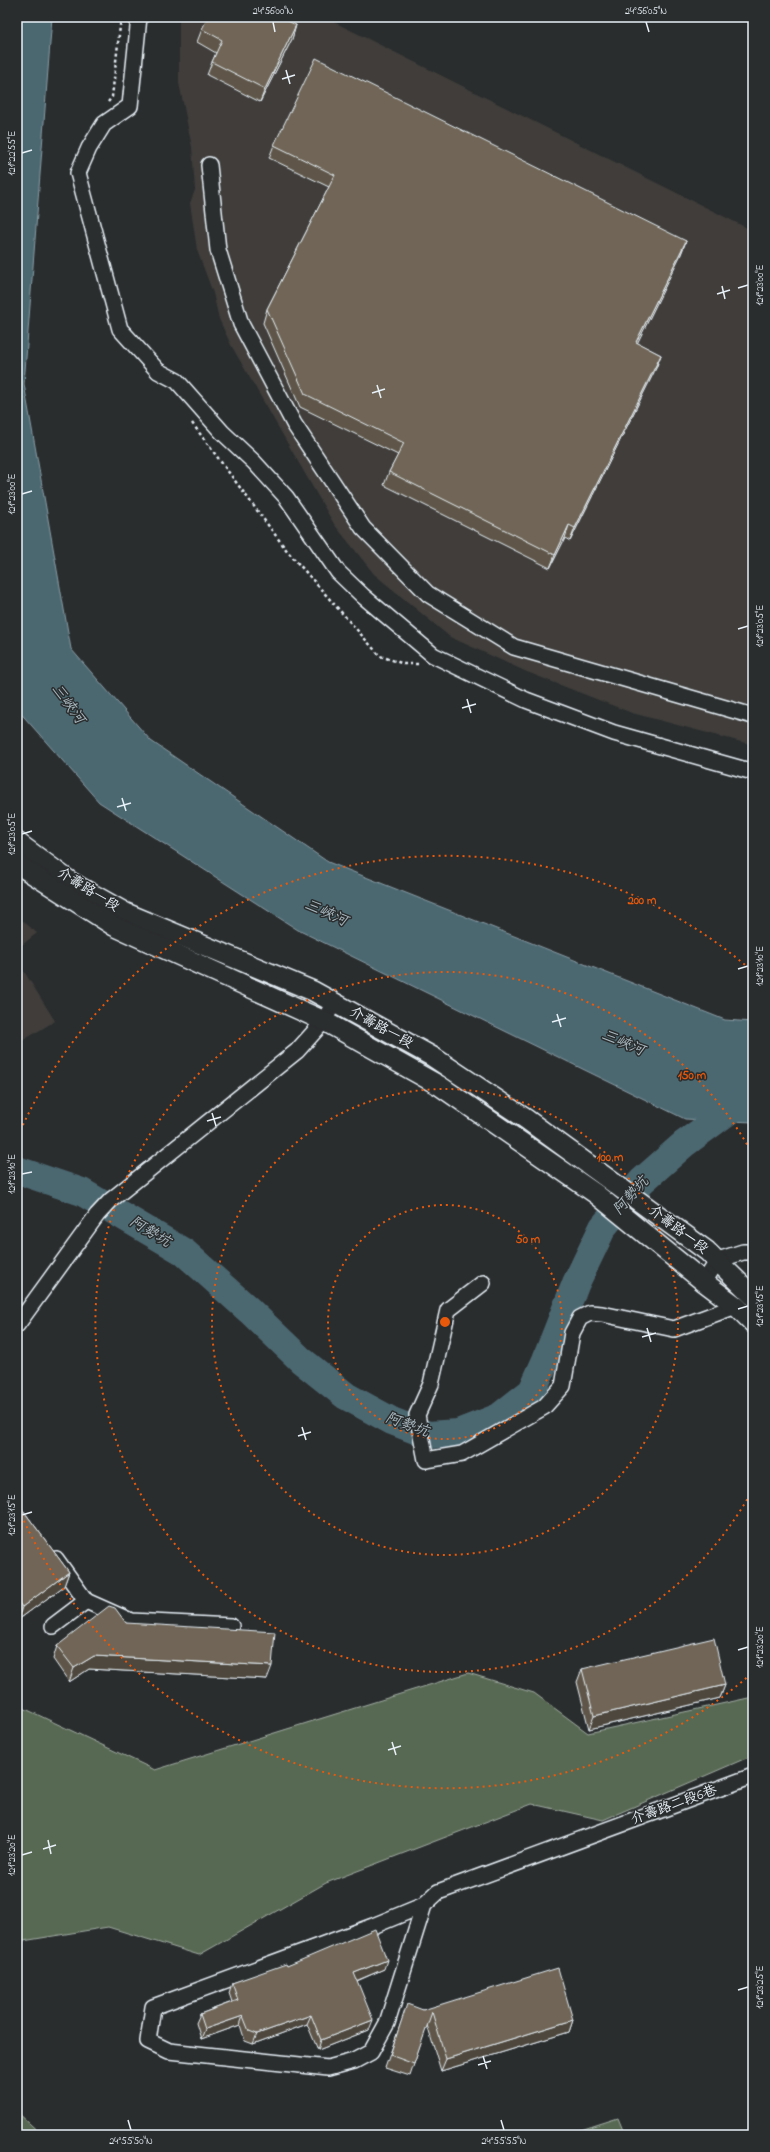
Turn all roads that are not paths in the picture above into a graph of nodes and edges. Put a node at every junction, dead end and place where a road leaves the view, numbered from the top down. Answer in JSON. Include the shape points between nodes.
{"nodes":[{"id":1,"x":139,"y":17,"type":"edge"},
{"id":2,"x":210,"y":164,"type":"dead end"},
{"id":3,"x":753,"y":716,"type":"edge"},
{"id":4,"x":753,"y":772,"type":"edge"},
{"id":5,"x":17,"y":842,"type":"edge"},
{"id":6,"x":17,"y":864,"type":"edge"},
{"id":7,"x":334,"y":1002,"type":"junction"},
{"id":8,"x":324,"y":1021,"type":"junction"},
{"id":9,"x":753,"y":1252,"type":"edge"},
{"id":10,"x":718,"y":1260,"type":"junction"},
{"id":11,"x":704,"y":1282,"type":"junction"},
{"id":12,"x":483,"y":1283,"type":"dead end"},
{"id":13,"x":753,"y":1296,"type":"edge"},
{"id":14,"x":736,"y":1306,"type":"junction"},
{"id":15,"x":753,"y":1323,"type":"edge"},
{"id":16,"x":17,"y":1325,"type":"edge"},
{"id":17,"x":49,"y":1550,"type":"edge"},
{"id":18,"x":86,"y":1600,"type":"junction"},
{"id":19,"x":53,"y":1626,"type":"dead end"},
{"id":20,"x":231,"y":1626,"type":"dead end"},
{"id":21,"x":753,"y":1776,"type":"edge"},
{"id":22,"x":424,"y":1905,"type":"junction"}],
"edges":[{"from":1,"to":4,"type":"street","via":[[130,106],[104,124],[89,148],[78,173],[120,329],[158,371],[177,382],[286,497],[338,572],[433,655],[526,700],[614,733]]},
{"from":2,"to":3,"type":"street","via":[[218,250],[241,324],[294,424],[363,528],[428,594],[514,647]]},
{"from":5,"to":7,"type":"main road","name":"介壽路一段","via":[[71,882],[126,914]]},
{"from":6,"to":8,"type":"main road","name":"介壽路一段","via":[[114,926]]},
{"from":7,"to":8,"type":"street"},
{"from":7,"to":10,"type":"main road","name":"介壽路一段","via":[[434,1057],[610,1179]]},
{"from":8,"to":11,"type":"main road","name":"介壽路一段","via":[[440,1086],[596,1194]]},
{"from":8,"to":16,"type":"street","via":[[297,1051],[111,1200],[97,1215]]},
{"from":9,"to":10,"type":"street","via":[[743,1252]]},
{"from":10,"to":11,"type":"street"},
{"from":10,"to":13,"type":"main road","name":"介壽路一段"},
{"from":11,"to":14,"type":"main road","name":"介壽路一段"},
{"from":12,"to":14,"type":"street","via":[[448,1310],[431,1384],[417,1415],[426,1460],[462,1454],[544,1406],[563,1386],[572,1333],[580,1318],[590,1313],[674,1329]]},
{"from":14,"to":15,"type":"main road","name":"介壽路一段"},
{"from":17,"to":18,"type":"street"},
{"from":18,"to":19,"type":"street"},
{"from":18,"to":20,"type":"street","via":[[131,1620]]},
{"from":21,"to":22,"type":"street","name":"介壽路二段6巷","via":[[438,1892]]},
{"from":22,"to":22,"type":"street","via":[[153,2007],[148,2041],[170,2052],[328,2068],[354,2061],[371,2052],[387,2023]]}]}
